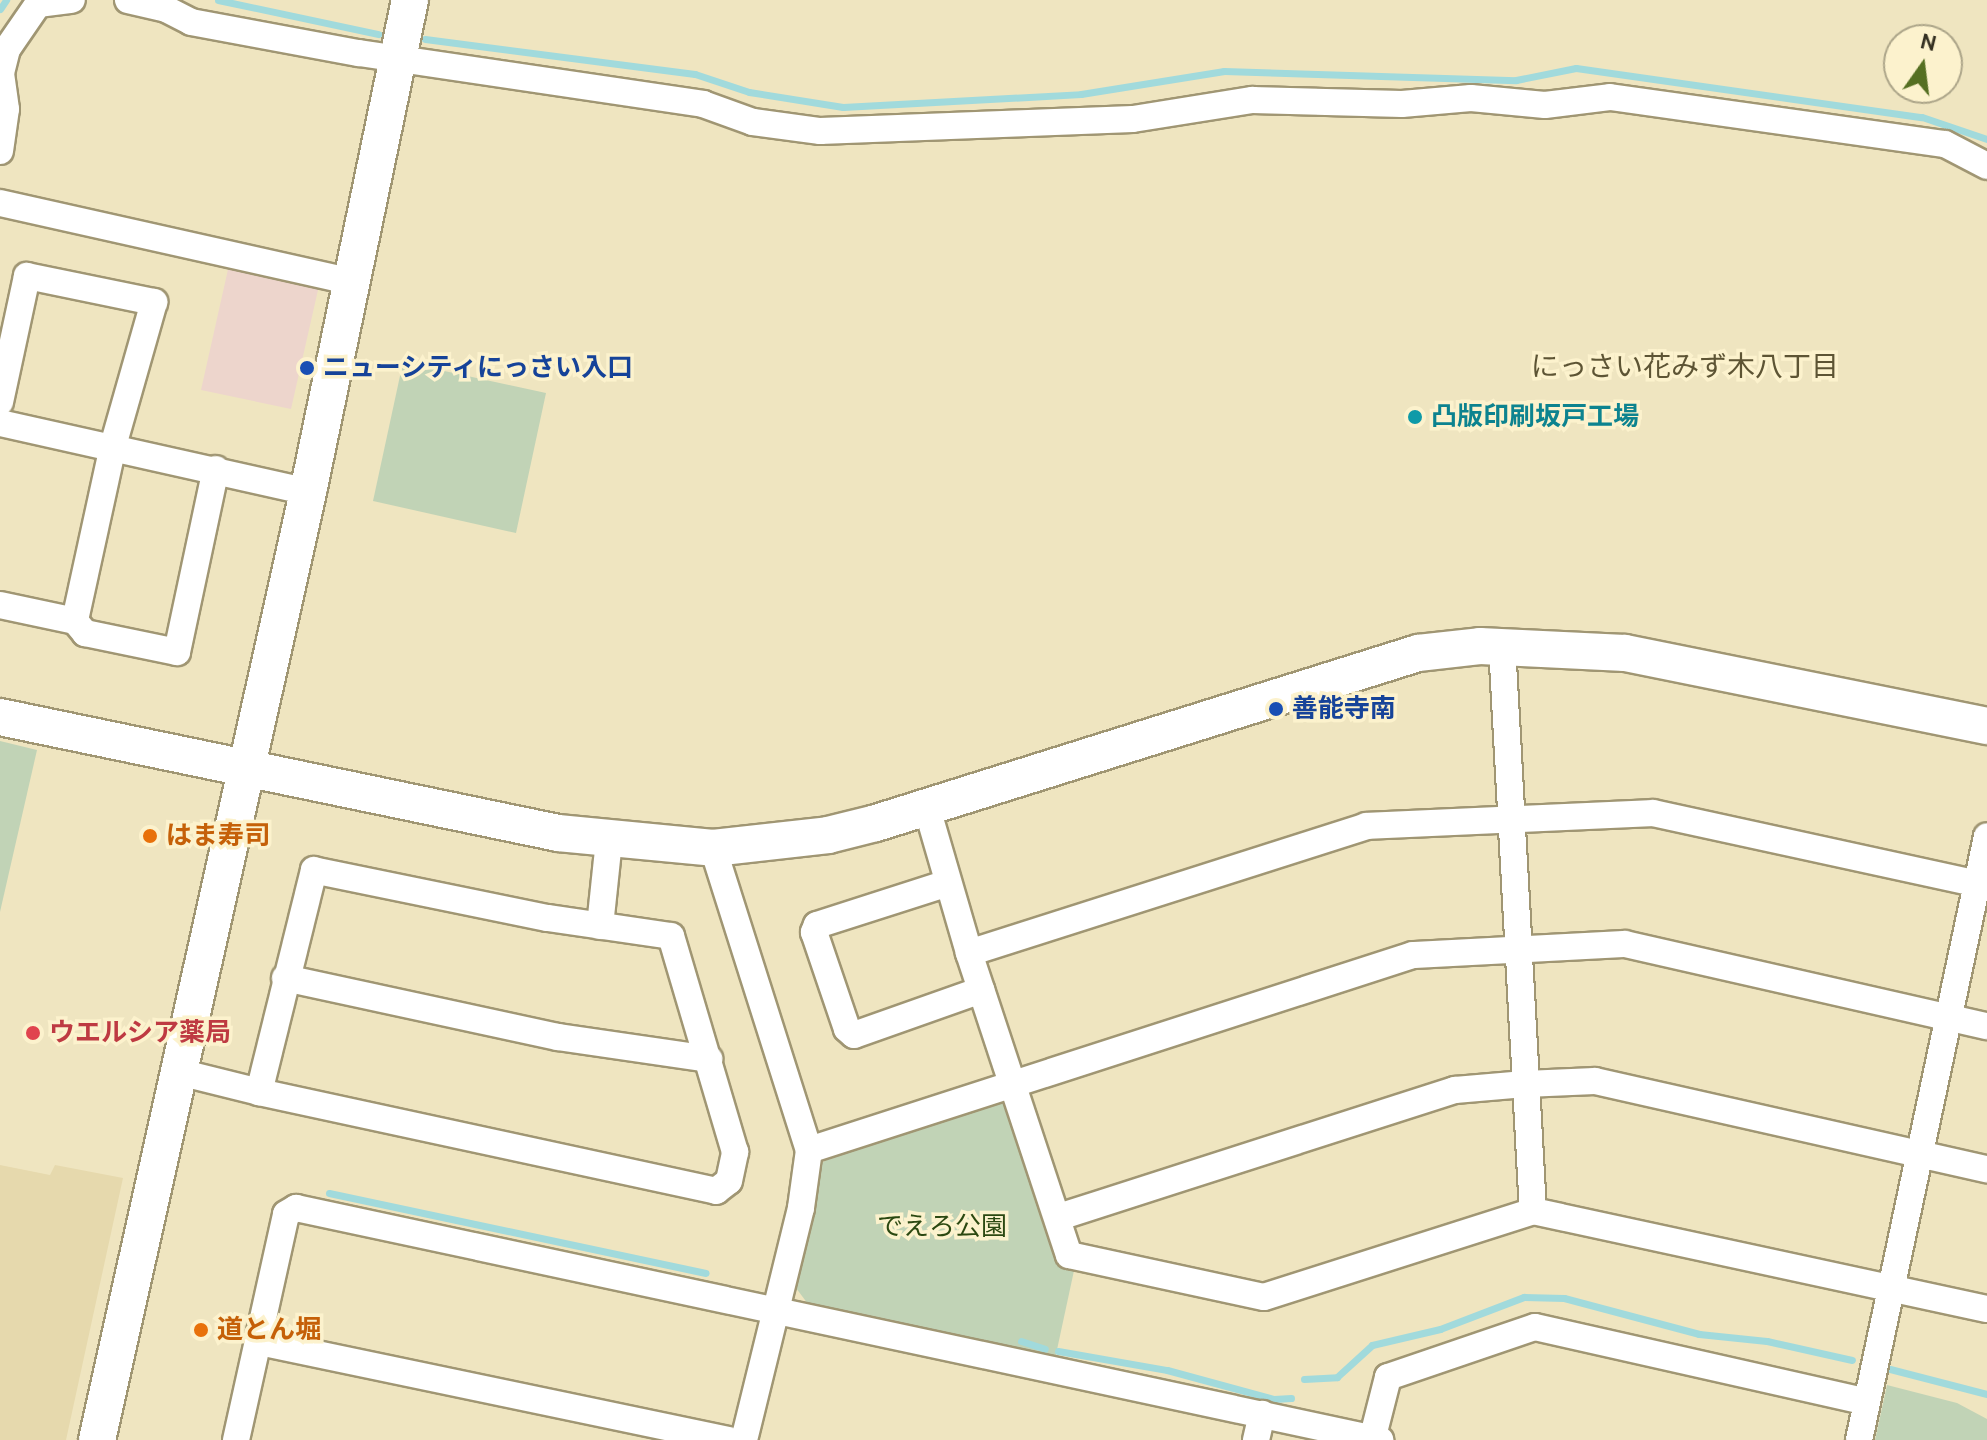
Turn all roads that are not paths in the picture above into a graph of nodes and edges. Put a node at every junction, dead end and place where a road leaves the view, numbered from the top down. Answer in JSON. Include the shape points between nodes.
{"nodes":[{"id":1,"x":72,"y":0,"type":"edge"},
{"id":2,"x":128,"y":0,"type":"edge"},
{"id":3,"x":410,"y":0,"type":"edge"},
{"id":4,"x":398,"y":59,"type":"junction"},
{"id":5,"x":0,"y":151,"type":"edge"},
{"id":6,"x":1987,"y":166,"type":"edge"},
{"id":7,"x":0,"y":203,"type":"edge"},
{"id":8,"x":352,"y":282,"type":"junction"},
{"id":9,"x":0,"y":402,"type":"edge"},
{"id":10,"x":0,"y":423,"type":"edge"},
{"id":11,"x":113,"y":446,"type":"junction"},
{"id":12,"x":216,"y":469,"type":"junction"},
{"id":13,"x":308,"y":492,"type":"junction"},
{"id":14,"x":0,"y":605,"type":"edge"},
{"id":15,"x":75,"y":621,"type":"junction"},
{"id":16,"x":1502,"y":645,"type":"junction"},
{"id":17,"x":0,"y":717,"type":"edge"},
{"id":18,"x":1987,"y":726,"type":"edge"},
{"id":19,"x":247,"y":768,"type":"junction"},
{"id":20,"x":927,"y":808,"type":"junction"},
{"id":21,"x":1513,"y":822,"type":"junction"},
{"id":22,"x":1987,"y":836,"type":"edge"},
{"id":23,"x":609,"y":840,"type":"junction"},
{"id":24,"x":713,"y":848,"type":"junction"},
{"id":25,"x":948,"y":883,"type":"junction"},
{"id":26,"x":1982,"y":885,"type":"edge"},
{"id":27,"x":600,"y":926,"type":"junction"},
{"id":28,"x":1519,"y":951,"type":"junction"},
{"id":29,"x":969,"y":953,"type":"junction"},
{"id":30,"x":285,"y":978,"type":"junction"},
{"id":31,"x":981,"y":990,"type":"junction"},
{"id":32,"x":1949,"y":1018,"type":"junction"},
{"id":33,"x":1987,"y":1026,"type":"edge"},
{"id":34,"x":709,"y":1059,"type":"junction"},
{"id":35,"x":179,"y":1072,"type":"junction"},
{"id":36,"x":1015,"y":1083,"type":"junction"},
{"id":37,"x":1525,"y":1084,"type":"junction"},
{"id":38,"x":259,"y":1092,"type":"junction"},
{"id":39,"x":809,"y":1150,"type":"junction"},
{"id":40,"x":1920,"y":1155,"type":"junction"},
{"id":41,"x":1987,"y":1169,"type":"edge"},
{"id":42,"x":1533,"y":1211,"type":"junction"},
{"id":43,"x":1059,"y":1217,"type":"junction"},
{"id":44,"x":1892,"y":1289,"type":"junction"},
{"id":45,"x":1987,"y":1309,"type":"edge"},
{"id":46,"x":774,"y":1310,"type":"junction"},
{"id":47,"x":259,"y":1342,"type":"junction"},
{"id":48,"x":1867,"y":1402,"type":"junction"},
{"id":49,"x":1259,"y":1427,"type":"edge"},
{"id":50,"x":1375,"y":1439,"type":"edge"},
{"id":51,"x":97,"y":1440,"type":"edge"},
{"id":52,"x":236,"y":1440,"type":"edge"},
{"id":53,"x":729,"y":1440,"type":"edge"},
{"id":54,"x":744,"y":1440,"type":"edge"},
{"id":55,"x":1859,"y":1440,"type":"edge"}],
"edges":[{"from":1,"to":5,"type":"street","via":[[38,4],[7,49],[1,73],[6,109]]},
{"from":2,"to":4,"type":"street","via":[[166,9],[191,22]]},
{"from":3,"to":4,"type":"street"},
{"from":4,"to":6,"type":"street","via":[[703,104],[753,122],[820,131],[1133,119],[1252,100],[1402,104],[1471,98],[1545,105],[1610,97],[1945,144]]},
{"from":4,"to":8,"type":"street"},
{"from":7,"to":8,"type":"street"},
{"from":8,"to":13,"type":"street"},
{"from":9,"to":11,"type":"street","via":[[27,276],[154,302]]},
{"from":10,"to":11,"type":"street"},
{"from":11,"to":12,"type":"street"},
{"from":11,"to":15,"type":"street"},
{"from":12,"to":13,"type":"street"},
{"from":12,"to":15,"type":"street","via":[[177,652],[85,633]]},
{"from":13,"to":19,"type":"street"},
{"from":14,"to":15,"type":"street"},
{"from":16,"to":18,"type":"street","via":[[1641,655]]},
{"from":16,"to":20,"type":"street","via":[[1418,653]]},
{"from":16,"to":21,"type":"street"},
{"from":17,"to":19,"type":"street"},
{"from":19,"to":23,"type":"street"},
{"from":19,"to":35,"type":"street"},
{"from":20,"to":24,"type":"street","via":[[828,835]]},
{"from":20,"to":25,"type":"street"},
{"from":21,"to":26,"type":"street","via":[[1653,813]]},
{"from":21,"to":28,"type":"street"},
{"from":21,"to":29,"type":"street","via":[[1366,826]]},
{"from":22,"to":26,"type":"street"},
{"from":23,"to":24,"type":"street"},
{"from":23,"to":27,"type":"street"},
{"from":24,"to":39,"type":"street"},
{"from":25,"to":29,"type":"street"},
{"from":25,"to":31,"type":"street","via":[[817,925],[814,932],[847,1029],[854,1035]]},
{"from":26,"to":32,"type":"street"},
{"from":27,"to":30,"type":"street","via":[[314,870]]},
{"from":27,"to":34,"type":"street","via":[[671,936]]},
{"from":28,"to":32,"type":"street","via":[[1625,944]]},
{"from":28,"to":36,"type":"street","via":[[1413,955]]},
{"from":28,"to":37,"type":"street"},
{"from":29,"to":31,"type":"street"},
{"from":30,"to":34,"type":"street","via":[[558,1037]]},
{"from":30,"to":38,"type":"street"},
{"from":31,"to":36,"type":"street"},
{"from":32,"to":33,"type":"street"},
{"from":32,"to":40,"type":"street"},
{"from":34,"to":38,"type":"street","via":[[735,1152],[729,1181],[716,1191]]},
{"from":35,"to":38,"type":"street"},
{"from":35,"to":51,"type":"street"},
{"from":36,"to":39,"type":"street"},
{"from":36,"to":43,"type":"street"},
{"from":37,"to":40,"type":"street","via":[[1595,1081]]},
{"from":37,"to":42,"type":"street"},
{"from":37,"to":43,"type":"street","via":[[1455,1090]]},
{"from":39,"to":46,"type":"street","via":[[801,1208]]},
{"from":40,"to":41,"type":"street"},
{"from":40,"to":44,"type":"street"},
{"from":42,"to":43,"type":"street","via":[[1264,1297],[1069,1255]]},
{"from":42,"to":44,"type":"street"},
{"from":44,"to":45,"type":"street"},
{"from":44,"to":48,"type":"street"},
{"from":46,"to":47,"type":"street","via":[[289,1208]]},
{"from":46,"to":49,"type":"street"},
{"from":46,"to":54,"type":"street"},
{"from":47,"to":52,"type":"street"},
{"from":47,"to":53,"type":"street"},
{"from":48,"to":50,"type":"street","via":[[1535,1327],[1388,1377]]},
{"from":48,"to":55,"type":"street"},
{"from":49,"to":50,"type":"street"}]}
